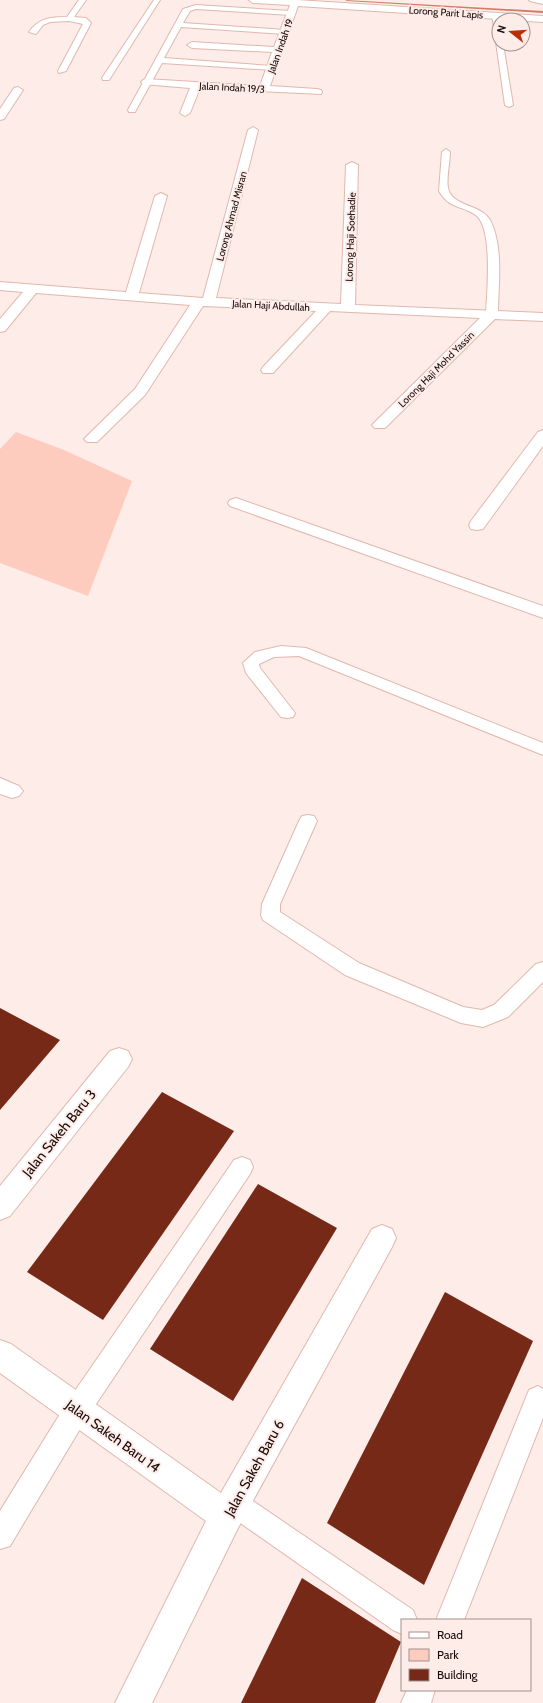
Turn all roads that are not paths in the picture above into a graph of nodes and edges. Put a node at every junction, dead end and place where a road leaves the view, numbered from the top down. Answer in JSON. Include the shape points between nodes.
{"nodes":[{"id":1,"x":83,"y":0,"type":"edge"},
{"id":2,"x":157,"y":0,"type":"edge"},
{"id":3,"x":254,"y":0,"type":"edge"},
{"id":4,"x":532,"y":0,"type":"edge"},
{"id":5,"x":276,"y":1,"type":"edge"},
{"id":6,"x":295,"y":2,"type":"junction"},
{"id":7,"x":543,"y":2,"type":"edge"},
{"id":8,"x":291,"y":13,"type":"junction"},
{"id":9,"x":491,"y":16,"type":"edge"},
{"id":10,"x":531,"y":18,"type":"edge"},
{"id":11,"x":69,"y":19,"type":"junction"},
{"id":12,"x":543,"y":19,"type":"edge"},
{"id":13,"x":178,"y":25,"type":"junction"},
{"id":14,"x":33,"y":32,"type":"dead end"},
{"id":15,"x":285,"y":32,"type":"junction"},
{"id":16,"x":192,"y":45,"type":"dead end"},
{"id":17,"x":278,"y":50,"type":"junction"},
{"id":18,"x":500,"y":52,"type":"edge"},
{"id":19,"x":158,"y":60,"type":"junction"},
{"id":20,"x":272,"y":68,"type":"junction"},
{"id":21,"x":62,"y":71,"type":"dead end"},
{"id":22,"x":106,"y":78,"type":"dead end"},
{"id":23,"x":146,"y":82,"type":"junction"},
{"id":24,"x":196,"y":85,"type":"junction"},
{"id":25,"x":264,"y":89,"type":"junction"},
{"id":26,"x":18,"y":90,"type":"dead end"},
{"id":27,"x":317,"y":92,"type":"dead end"},
{"id":28,"x":509,"y":105,"type":"dead end"},
{"id":29,"x":3,"y":107,"type":"edge"},
{"id":30,"x":132,"y":110,"type":"dead end"},
{"id":31,"x":185,"y":113,"type":"dead end"},
{"id":32,"x":0,"y":117,"type":"edge"},
{"id":33,"x":253,"y":130,"type":"dead end"},
{"id":34,"x":446,"y":152,"type":"dead end"},
{"id":35,"x":352,"y":165,"type":"dead end"},
{"id":36,"x":161,"y":196,"type":"dead end"},
{"id":37,"x":0,"y":286,"type":"edge"},
{"id":38,"x":32,"y":289,"type":"junction"},
{"id":39,"x":131,"y":297,"type":"junction"},
{"id":40,"x":204,"y":302,"type":"junction"},
{"id":41,"x":327,"y":307,"type":"junction"},
{"id":42,"x":348,"y":308,"type":"junction"},
{"id":43,"x":492,"y":314,"type":"junction"},
{"id":44,"x":543,"y":317,"type":"edge"},
{"id":45,"x":0,"y":328,"type":"edge"},
{"id":46,"x":268,"y":370,"type":"dead end"},
{"id":47,"x":380,"y":425,"type":"dead end"},
{"id":48,"x":543,"y":435,"type":"edge"},
{"id":49,"x":92,"y":439,"type":"dead end"},
{"id":50,"x":236,"y":503,"type":"dead end"},
{"id":51,"x":477,"y":525,"type":"dead end"},
{"id":52,"x":543,"y":612,"type":"edge"},
{"id":53,"x":287,"y":713,"type":"dead end"},
{"id":54,"x":543,"y":749,"type":"edge"},
{"id":55,"x":308,"y":821,"type":"dead end"},
{"id":56,"x":543,"y":970,"type":"edge"},
{"id":57,"x":119,"y":1059,"type":"dead end"},
{"id":58,"x":242,"y":1167,"type":"dead end"},
{"id":59,"x":0,"y":1207,"type":"edge"},
{"id":60,"x":382,"y":1238,"type":"dead end"},
{"id":61,"x":0,"y":1355,"type":"edge"},
{"id":62,"x":538,"y":1399,"type":"dead end"},
{"id":63,"x":77,"y":1410,"type":"junction"},
{"id":64,"x":230,"y":1510,"type":"junction"},
{"id":65,"x":0,"y":1536,"type":"edge"},
{"id":66,"x":401,"y":1619,"type":"edge"},
{"id":67,"x":450,"y":1619,"type":"edge"},
{"id":68,"x":421,"y":1691,"type":"edge"},
{"id":69,"x":133,"y":1703,"type":"edge"},
{"id":70,"x":416,"y":1703,"type":"edge"}],
"edges":[{"from":1,"to":11,"type":"lane"},
{"from":2,"to":22,"type":"lane"},
{"from":3,"to":5,"type":"street","name":"Lorong Parit Lapis"},
{"from":4,"to":7,"type":"lane"},
{"from":5,"to":6,"type":"street","name":"Lorong Parit Lapis"},
{"from":6,"to":8,"type":"street","name":"Jalan Indah 19"},
{"from":6,"to":9,"type":"street","name":"Lorong Parit Lapis"},
{"from":8,"to":13,"type":"lane","via":[[190,7]]},
{"from":8,"to":15,"type":"street","name":"Jalan Indah 19"},
{"from":10,"to":12,"type":"street","name":"Lorong Parit Lapis"},
{"from":11,"to":14,"type":"lane","via":[[45,20],[38,24]]},
{"from":11,"to":21,"type":"lane","via":[[83,20],[87,23]]},
{"from":13,"to":15,"type":"lane"},
{"from":13,"to":19,"type":"lane"},
{"from":15,"to":17,"type":"street","name":"Jalan Indah 19"},
{"from":16,"to":17,"type":"street"},
{"from":17,"to":20,"type":"street","name":"Jalan Indah 19"},
{"from":18,"to":28,"type":"lane"},
{"from":19,"to":20,"type":"lane"},
{"from":19,"to":23,"type":"lane"},
{"from":20,"to":25,"type":"street","name":"Jalan Indah 19"},
{"from":23,"to":24,"type":"street","name":"Jalan Indah 19/3"},
{"from":23,"to":30,"type":"lane"},
{"from":24,"to":25,"type":"street","name":"Jalan Indah 19/3"},
{"from":24,"to":31,"type":"street"},
{"from":25,"to":27,"type":"street","name":"Jalan Indah 19/3"},
{"from":26,"to":29,"type":"street"},
{"from":29,"to":32,"type":"street"},
{"from":33,"to":40,"type":"street","name":"Lorong Ahmad Misran"},
{"from":34,"to":43,"type":"lane","via":[[443,190],[449,199],[457,204],[479,212],[492,239]]},
{"from":35,"to":42,"type":"street","name":"Lorong Haji Soehadie"},
{"from":36,"to":39,"type":"street"},
{"from":37,"to":38,"type":"street","name":"Jalan Haji Abdullah"},
{"from":38,"to":39,"type":"street","name":"Jalan Haji Abdullah"},
{"from":38,"to":45,"type":"street"},
{"from":39,"to":40,"type":"street","name":"Jalan Haji Abdullah"},
{"from":40,"to":41,"type":"street","name":"Jalan Haji Abdullah"},
{"from":40,"to":49,"type":"street","name":"Lorong Ahmad Misran","via":[[140,392]]},
{"from":41,"to":42,"type":"street","name":"Jalan Haji Abdullah"},
{"from":41,"to":46,"type":"street"},
{"from":42,"to":43,"type":"street","name":"Jalan Haji Abdullah"},
{"from":43,"to":44,"type":"street","name":"Jalan Haji Abdullah"},
{"from":43,"to":47,"type":"street","name":"Lorong Haji Mohd Yassin"},
{"from":48,"to":51,"type":"street"},
{"from":50,"to":52,"type":"street"},
{"from":53,"to":54,"type":"lane","via":[[252,669],[251,663],[254,658],[282,651],[301,651]]},
{"from":55,"to":56,"type":"lane","via":[[271,904],[270,915],[352,969],[461,1015],[484,1019],[501,1011]]},
{"from":57,"to":59,"type":"street","name":"Jalan Sakeh Baru 3"},
{"from":58,"to":63,"type":"lane"},
{"from":60,"to":64,"type":"street","name":"Jalan Sakeh Baru 6"},
{"from":61,"to":63,"type":"street","name":"Jalan Sakeh Baru 14"},
{"from":62,"to":67,"type":"lane"},
{"from":63,"to":64,"type":"street","name":"Jalan Sakeh Baru 14"},
{"from":63,"to":65,"type":"lane"},
{"from":64,"to":66,"type":"lane"},
{"from":64,"to":69,"type":"street","name":"Jalan Sakeh Baru 6"},
{"from":68,"to":70,"type":"lane"}]}
